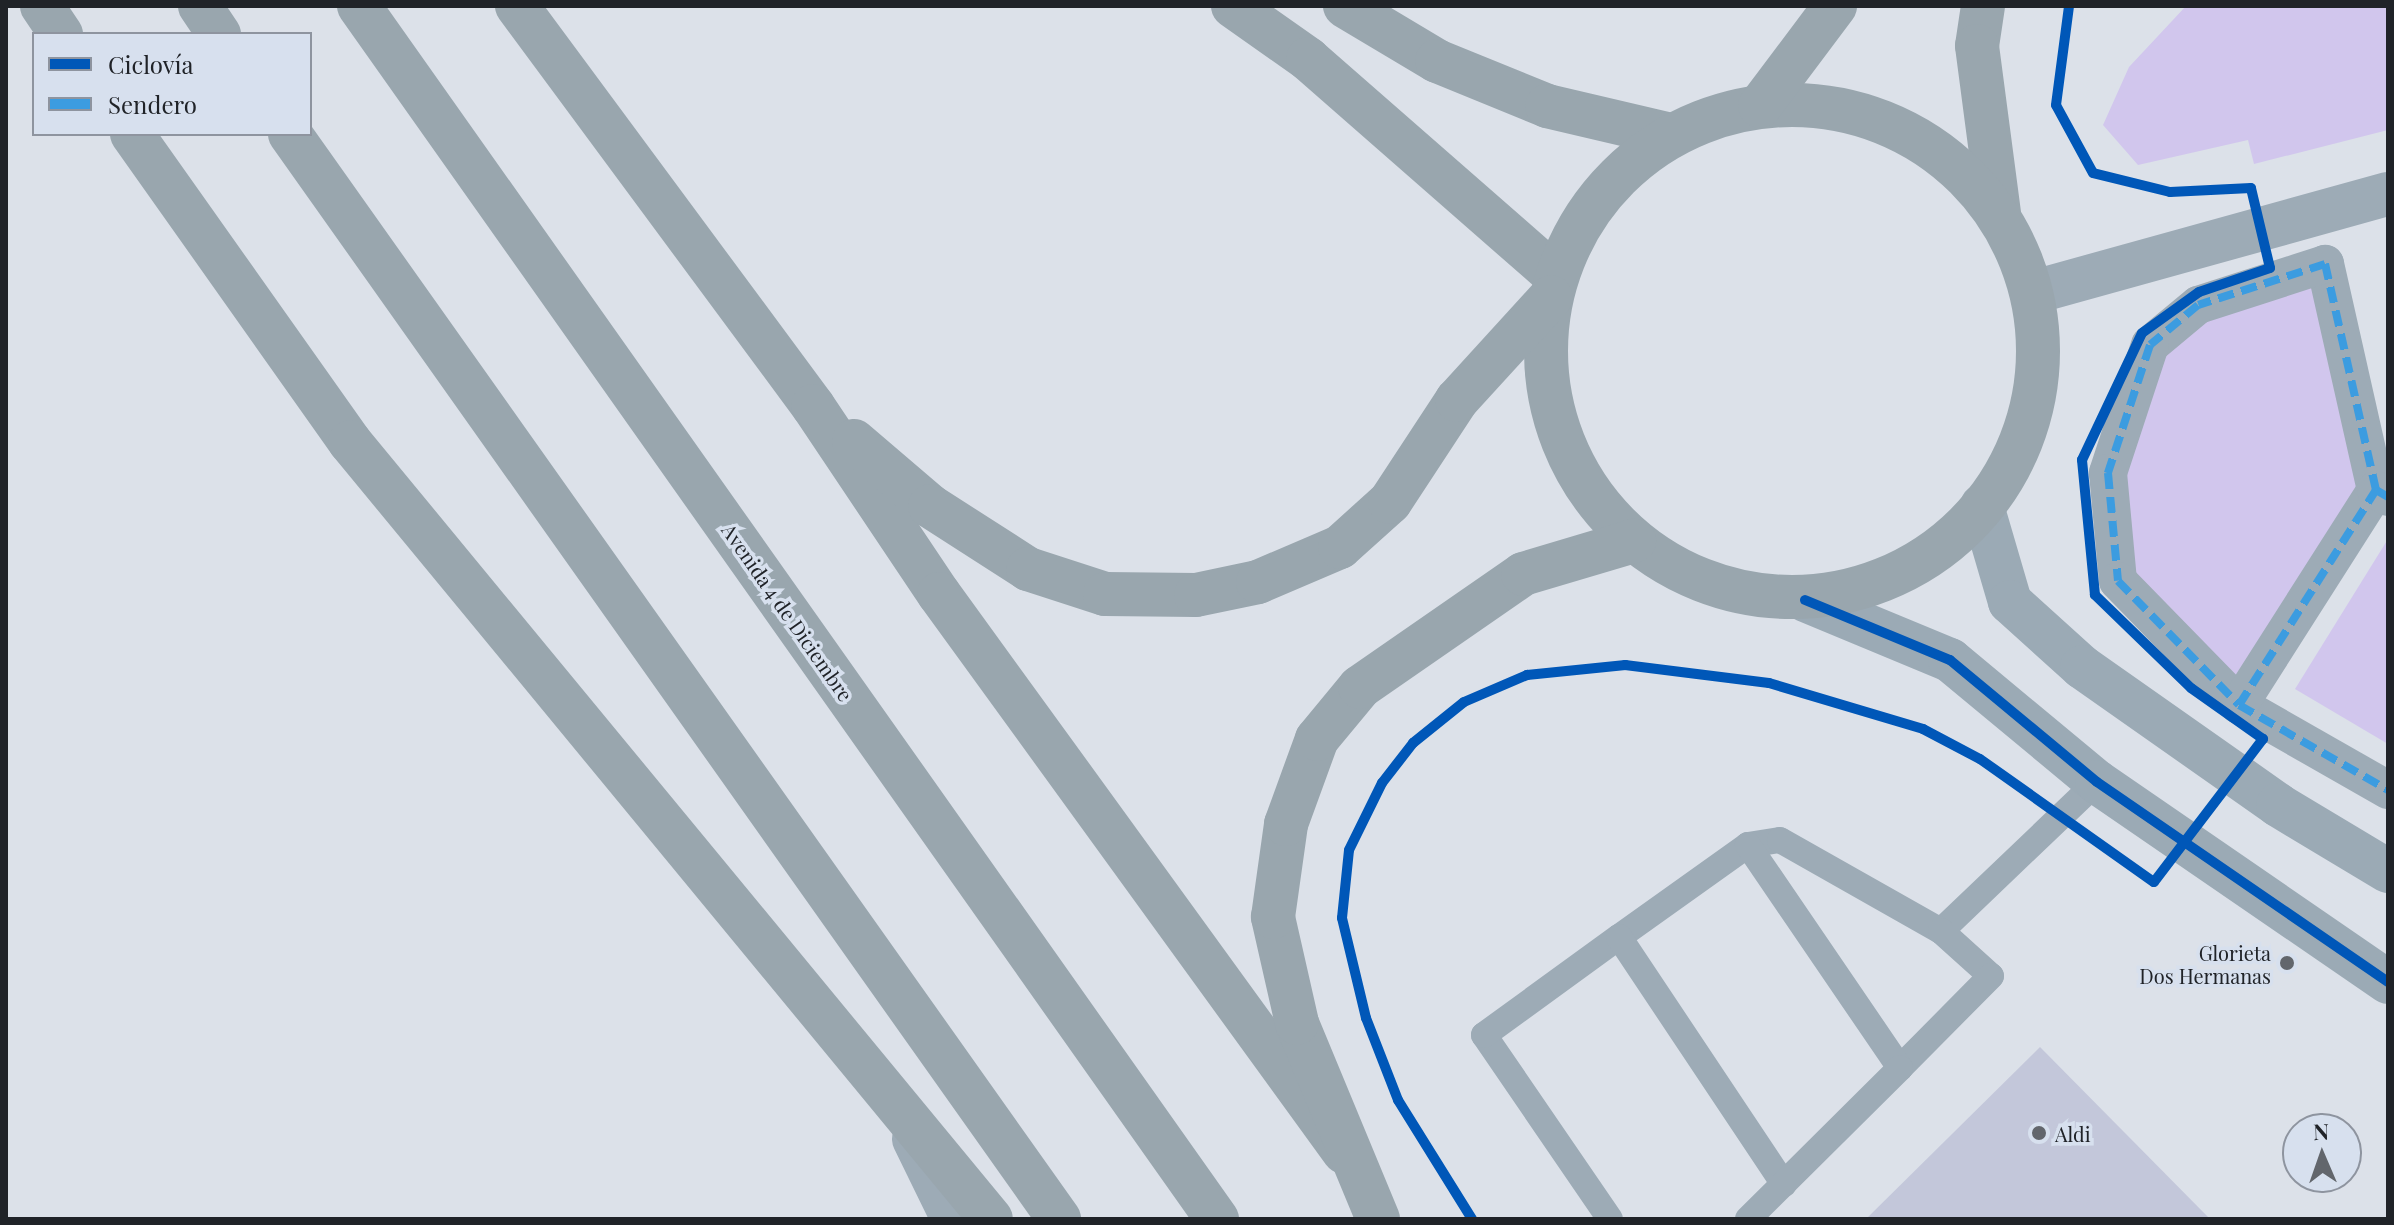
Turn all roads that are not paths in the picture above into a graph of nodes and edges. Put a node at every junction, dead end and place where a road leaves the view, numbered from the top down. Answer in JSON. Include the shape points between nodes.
{"nodes":[{"id":1,"x":42,"y":6,"type":"edge"},
{"id":2,"x":200,"y":6,"type":"edge"},
{"id":3,"x":359,"y":6,"type":"edge"},
{"id":4,"x":517,"y":6,"type":"edge"},
{"id":5,"x":1233,"y":6,"type":"edge"},
{"id":6,"x":1345,"y":6,"type":"edge"},
{"id":7,"x":1835,"y":6,"type":"edge"},
{"id":8,"x":1983,"y":6,"type":"edge"},
{"id":9,"x":60,"y":32,"type":"edge"},
{"id":10,"x":218,"y":32,"type":"edge"},
{"id":11,"x":1760,"y":106,"type":"junction"},
{"id":12,"x":1671,"y":135,"type":"junction"},
{"id":13,"x":133,"y":136,"type":"edge"},
{"id":14,"x":291,"y":136,"type":"edge"},
{"id":15,"x":2388,"y":194,"type":"edge"},
{"id":16,"x":1999,"y":213,"type":"junction"},
{"id":17,"x":1554,"y":287,"type":"junction"},
{"id":18,"x":2034,"y":292,"type":"junction"},
{"id":19,"x":813,"y":406,"type":"junction"},
{"id":20,"x":2382,"y":494,"type":"edge"},
{"id":21,"x":1982,"y":506,"type":"junction"},
{"id":22,"x":1634,"y":541,"type":"junction"},
{"id":23,"x":1805,"y":600,"type":"junction"},
{"id":24,"x":2239,"y":705,"type":"junction"},
{"id":25,"x":2097,"y":782,"type":"junction"},
{"id":26,"x":2388,"y":790,"type":"edge"},
{"id":27,"x":1748,"y":845,"type":"junction"},
{"id":28,"x":2388,"y":871,"type":"edge"},
{"id":29,"x":1941,"y":931,"type":"junction"},
{"id":30,"x":1619,"y":937,"type":"junction"},
{"id":31,"x":2388,"y":982,"type":"edge"},
{"id":32,"x":1900,"y":1068,"type":"junction"},
{"id":33,"x":899,"y":1107,"type":"junction"},
{"id":34,"x":1344,"y":1152,"type":"junction"},
{"id":35,"x":1784,"y":1184,"type":"junction"},
{"id":36,"x":953,"y":1219,"type":"edge"},
{"id":37,"x":991,"y":1219,"type":"edge"},
{"id":38,"x":1059,"y":1219,"type":"edge"},
{"id":39,"x":1217,"y":1219,"type":"edge"},
{"id":40,"x":1378,"y":1219,"type":"edge"},
{"id":41,"x":1395,"y":1219,"type":"edge"},
{"id":42,"x":1610,"y":1219,"type":"edge"},
{"id":43,"x":1748,"y":1219,"type":"edge"}],
"edges":[{"from":1,"to":9,"type":"main road"},
{"from":2,"to":10,"type":"main road"},
{"from":3,"to":39,"type":"main road","name":"Avenida 4 de Diciembre"},
{"from":4,"to":19,"type":"main road"},
{"from":5,"to":17,"type":"main road","via":[[1308,59]]},
{"from":6,"to":12,"type":"main road","via":[[1437,61],[1547,106]]},
{"from":7,"to":11,"type":"main road"},
{"from":8,"to":16,"type":"main road","via":[[1977,46]]},
{"from":11,"to":12,"type":"main road","via":[[1713,115]]},
{"from":11,"to":16,"type":"main road","via":[[1852,111],[1922,141]]},
{"from":12,"to":17,"type":"main road","via":[[1607,187],[1576,229]]},
{"from":13,"to":33,"type":"main road","via":[[350,442]]},
{"from":14,"to":38,"type":"main road"},
{"from":15,"to":18,"type":"street"},
{"from":16,"to":18,"type":"main road"},
{"from":17,"to":19,"type":"main road","via":[[1457,400],[1390,502],[1340,547],[1258,582],[1196,595],[1105,594],[1028,569],[930,506]]},
{"from":17,"to":22,"type":"main road","via":[[1546,378],[1556,424],[1573,468]]},
{"from":18,"to":21,"type":"main road","via":[[2037,391],[2025,439]]},
{"from":19,"to":34,"type":"main road","via":[[939,594]]},
{"from":20,"to":24,"type":"street"},
{"from":20,"to":24,"type":"street","via":[[2325,264],[2198,305],[2150,345],[2108,473],[2118,581]]},
{"from":21,"to":23,"type":"main road","via":[[1882,582]]},
{"from":21,"to":28,"type":"main road","via":[[2010,602],[2051,639],[2278,805]]},
{"from":22,"to":23,"type":"main road","via":[[1725,589]]},
{"from":22,"to":34,"type":"main road","via":[[1523,574],[1360,687],[1317,739],[1286,824],[1273,917],[1297,1023]]},
{"from":23,"to":25,"type":"main road","via":[[1950,660]]},
{"from":24,"to":26,"type":"street"},
{"from":25,"to":29,"type":"lane"},
{"from":25,"to":31,"type":"main road"},
{"from":27,"to":29,"type":"lane","via":[[1780,840]]},
{"from":27,"to":30,"type":"lane"},
{"from":27,"to":32,"type":"lane"},
{"from":29,"to":32,"type":"lane","via":[[1991,976]]},
{"from":30,"to":35,"type":"lane"},
{"from":30,"to":42,"type":"lane","via":[[1484,1035]]},
{"from":32,"to":35,"type":"lane"},
{"from":33,"to":36,"type":"street"},
{"from":33,"to":37,"type":"main road"},
{"from":34,"to":40,"type":"main road"},
{"from":34,"to":41,"type":"street"},
{"from":35,"to":43,"type":"lane"}]}
